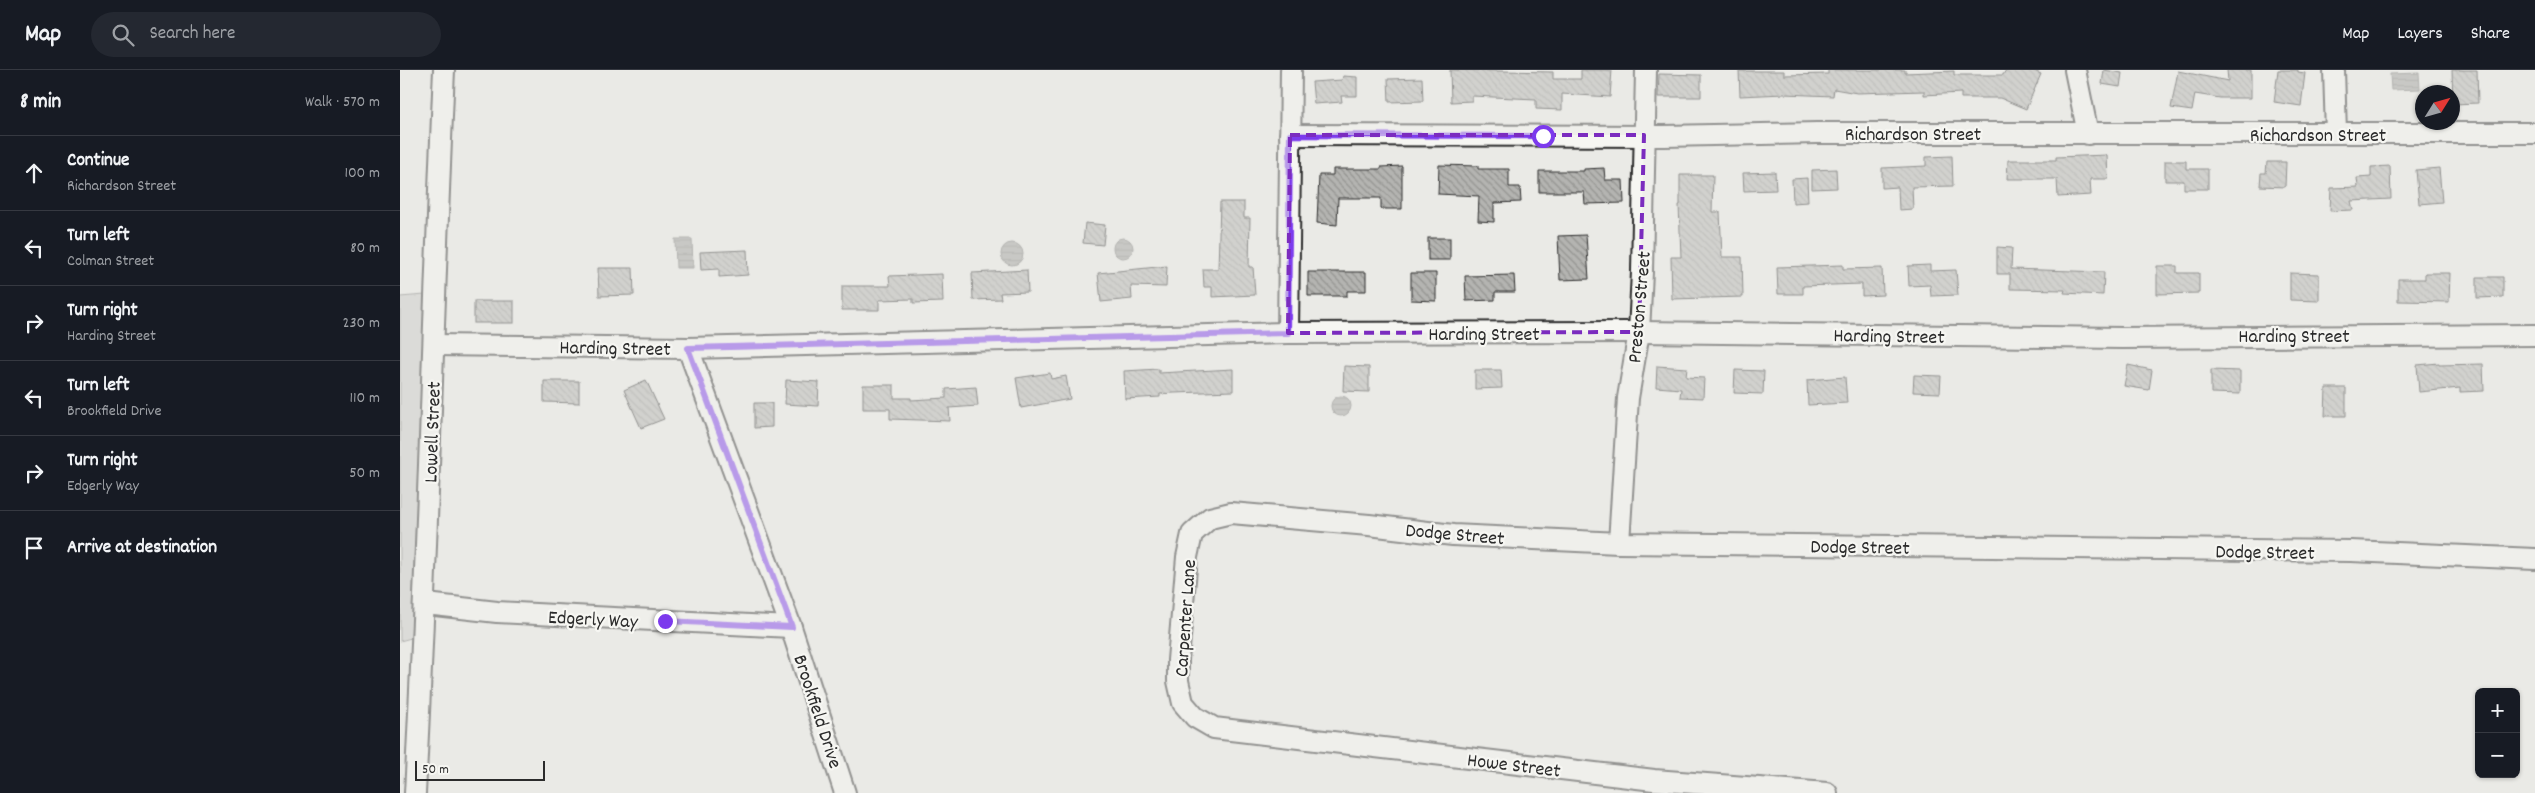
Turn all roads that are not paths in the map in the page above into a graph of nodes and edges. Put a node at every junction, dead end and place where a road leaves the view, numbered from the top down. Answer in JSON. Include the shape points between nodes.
{"nodes":[{"id":1,"x":444,"y":70,"type":"edge"},
{"id":2,"x":1291,"y":70,"type":"edge"},
{"id":3,"x":1646,"y":70,"type":"edge"},
{"id":4,"x":2075,"y":70,"type":"edge"},
{"id":5,"x":2334,"y":70,"type":"edge"},
{"id":6,"x":2336,"y":133,"type":"junction"},
{"id":7,"x":2535,"y":133,"type":"edge"},
{"id":8,"x":2088,"y":134,"type":"junction"},
{"id":9,"x":1290,"y":135,"type":"junction"},
{"id":10,"x":1644,"y":135,"type":"junction"},
{"id":11,"x":1639,"y":332,"type":"junction"},
{"id":12,"x":1288,"y":333,"type":"junction"},
{"id":13,"x":2535,"y":335,"type":"edge"},
{"id":14,"x":434,"y":345,"type":"junction"},
{"id":15,"x":688,"y":348,"type":"junction"},
{"id":16,"x":1192,"y":534,"type":"joint"},
{"id":17,"x":1619,"y":543,"type":"junction"},
{"id":18,"x":2535,"y":559,"type":"edge"},
{"id":19,"x":426,"y":604,"type":"junction"},
{"id":20,"x":792,"y":627,"type":"junction"},
{"id":21,"x":1232,"y":731,"type":"joint"},
{"id":22,"x":415,"y":793,"type":"edge"},
{"id":23,"x":845,"y":793,"type":"edge"},
{"id":24,"x":1827,"y":793,"type":"edge"}],
"edges":[{"from":1,"to":14,"type":"street","name":"Lowell Street"},
{"from":2,"to":9,"type":"street"},
{"from":3,"to":10,"type":"street","name":"Preston Street"},
{"from":4,"to":8,"type":"street"},
{"from":5,"to":6,"type":"street"},
{"from":6,"to":7,"type":"street","name":"Richardson Street"},
{"from":6,"to":8,"type":"street","name":"Richardson Street"},
{"from":8,"to":10,"type":"street","name":"Richardson Street"},
{"from":9,"to":10,"type":"street","name":"Richardson Street"},
{"from":9,"to":12,"type":"street"},
{"from":10,"to":11,"type":"street","name":"Preston Street"},
{"from":11,"to":12,"type":"street","name":"Harding Street"},
{"from":11,"to":13,"type":"street","name":"Harding Street","via":[[2112,338]]},
{"from":11,"to":17,"type":"street","name":"Preston Street","via":[[1628,398]]},
{"from":12,"to":15,"type":"street","name":"Harding Street"},
{"from":14,"to":15,"type":"street","name":"Harding Street"},
{"from":14,"to":19,"type":"street","name":"Lowell Street"},
{"from":15,"to":20,"type":"street","name":"Brookfield Drive"},
{"from":16,"to":17,"type":"street","name":"Dodge Street","via":[[1210,518],[1231,513],[1453,535]]},
{"from":16,"to":21,"type":"street","name":"Carpenter Lane","via":[[1178,681],[1183,703],[1195,717],[1214,728]]},
{"from":17,"to":18,"type":"street","name":"Dodge Street","via":[[2351,552]]},
{"from":19,"to":20,"type":"street","name":"Edgerly Way","via":[[497,612]]},
{"from":19,"to":22,"type":"street","name":"Lowell Street"},
{"from":20,"to":23,"type":"street","name":"Brookfield Drive"},
{"from":21,"to":24,"type":"street","name":"Howe Street","via":[[1654,780]]}]}
